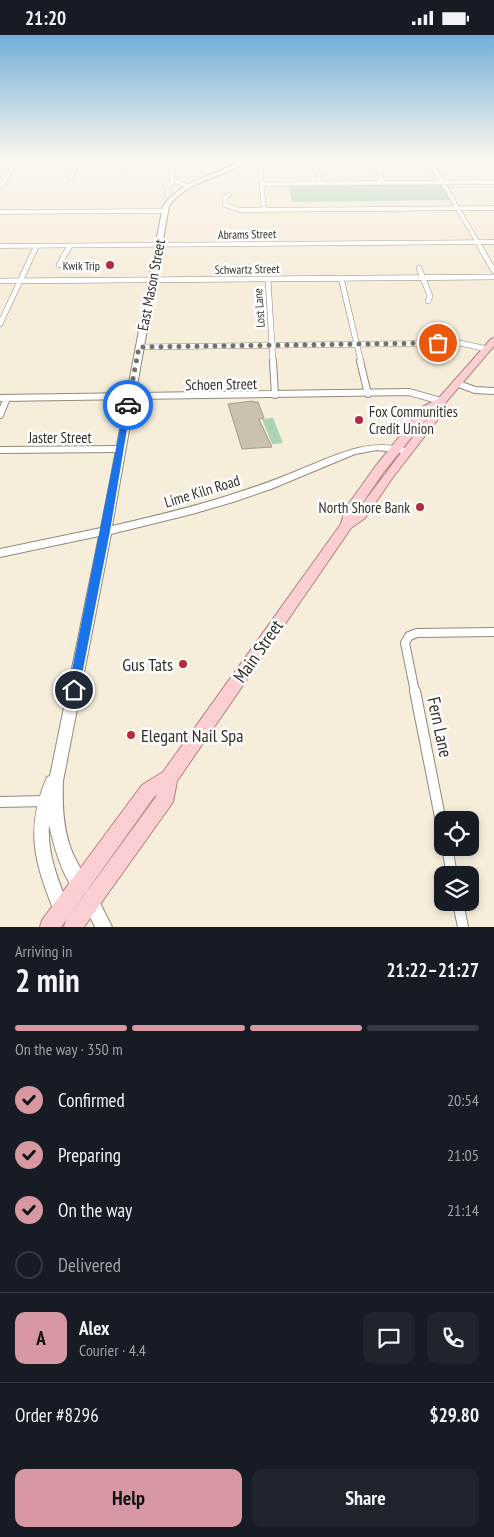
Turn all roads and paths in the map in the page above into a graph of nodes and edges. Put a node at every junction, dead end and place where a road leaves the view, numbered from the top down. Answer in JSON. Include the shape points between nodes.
{"nodes":[{"id":1,"x":171,"y":200,"type":"edge"},
{"id":2,"x":224,"y":200,"type":"edge"},
{"id":3,"x":263,"y":200,"type":"edge"},
{"id":4,"x":452,"y":200,"type":"edge"},
{"id":5,"x":457,"y":208,"type":"junction"},
{"id":6,"x":494,"y":208,"type":"edge"},
{"id":7,"x":264,"y":210,"type":"junction"},
{"id":8,"x":165,"y":211,"type":"junction"},
{"id":9,"x":0,"y":212,"type":"edge"},
{"id":10,"x":477,"y":242,"type":"junction"},
{"id":11,"x":494,"y":242,"type":"edge"},
{"id":12,"x":158,"y":245,"type":"junction"},
{"id":13,"x":0,"y":246,"type":"edge"},
{"id":14,"x":36,"y":246,"type":"junction"},
{"id":15,"x":70,"y":246,"type":"junction"},
{"id":16,"x":59,"y":265,"type":"dead end"},
{"id":17,"x":419,"y":268,"type":"dead end"},
{"id":18,"x":494,"y":271,"type":"edge"},
{"id":19,"x":422,"y":277,"type":"junction"},
{"id":20,"x":494,"y":277,"type":"edge"},
{"id":21,"x":341,"y":278,"type":"junction"},
{"id":22,"x":268,"y":279,"type":"junction"},
{"id":23,"x":0,"y":281,"type":"edge"},
{"id":24,"x":20,"y":281,"type":"junction"},
{"id":25,"x":152,"y":281,"type":"junction"},
{"id":26,"x":428,"y":301,"type":"dead end"},
{"id":27,"x":0,"y":324,"type":"edge"},
{"id":28,"x":494,"y":341,"type":"edge"},
{"id":29,"x":357,"y":344,"type":"junction"},
{"id":30,"x":272,"y":345,"type":"junction"},
{"id":31,"x":139,"y":347,"type":"junction"},
{"id":32,"x":487,"y":349,"type":"junction"},
{"id":33,"x":456,"y":383,"type":"junction"},
{"id":34,"x":494,"y":391,"type":"edge"},
{"id":35,"x":368,"y":394,"type":"junction"},
{"id":36,"x":275,"y":395,"type":"junction"},
{"id":37,"x":129,"y":397,"type":"junction"},
{"id":38,"x":3,"y":398,"type":"edge"},
{"id":39,"x":440,"y":401,"type":"junction"},
{"id":40,"x":0,"y":415,"type":"edge"},
{"id":41,"x":120,"y":449,"type":"junction"},
{"id":42,"x":0,"y":450,"type":"edge"},
{"id":43,"x":402,"y":450,"type":"junction"},
{"id":44,"x":106,"y":531,"type":"junction"},
{"id":45,"x":0,"y":553,"type":"edge"},
{"id":46,"x":494,"y":632,"type":"edge"},
{"id":47,"x":169,"y":778,"type":"junction"},
{"id":48,"x":50,"y":801,"type":"junction"},
{"id":49,"x":0,"y":802,"type":"edge"},
{"id":50,"x":439,"y":811,"type":"edge"},
{"id":51,"x":79,"y":884,"type":"junction"},
{"id":52,"x":90,"y":901,"type":"junction"},
{"id":53,"x":62,"y":909,"type":"junction"},
{"id":54,"x":460,"y":911,"type":"edge"},
{"id":55,"x":49,"y":927,"type":"edge"},
{"id":56,"x":71,"y":927,"type":"edge"},
{"id":57,"x":104,"y":927,"type":"edge"},
{"id":58,"x":463,"y":927,"type":"edge"}],
"edges":[{"from":1,"to":8,"type":"main road","name":"East Mason Street"},
{"from":2,"to":7,"type":"street","via":[[227,207],[236,210]]},
{"from":3,"to":7,"type":"street"},
{"from":4,"to":5,"type":"street"},
{"from":5,"to":6,"type":"street"},
{"from":5,"to":7,"type":"street"},
{"from":5,"to":10,"type":"street"},
{"from":8,"to":9,"type":"street"},
{"from":8,"to":12,"type":"main road","name":"East Mason Street"},
{"from":10,"to":11,"type":"street","name":"Abrams Street"},
{"from":10,"to":12,"type":"street","name":"Abrams Street"},
{"from":10,"to":18,"type":"street"},
{"from":12,"to":15,"type":"street","name":"Abrams Street"},
{"from":12,"to":25,"type":"main road","name":"East Mason Street"},
{"from":13,"to":14,"type":"street","name":"Abrams Street"},
{"from":14,"to":15,"type":"street","name":"Abrams Street"},
{"from":14,"to":24,"type":"street"},
{"from":15,"to":16,"type":"street"},
{"from":17,"to":19,"type":"street"},
{"from":19,"to":20,"type":"street","name":"Schwartz Street"},
{"from":19,"to":21,"type":"street","name":"Schwartz Street"},
{"from":19,"to":26,"type":"street","via":[[430,296]]},
{"from":21,"to":22,"type":"street","name":"Schwartz Street"},
{"from":21,"to":29,"type":"street"},
{"from":22,"to":25,"type":"street","name":"Schwartz Street"},
{"from":22,"to":30,"type":"street","name":"Lost Lane"},
{"from":23,"to":24,"type":"street","name":"Schwartz Street"},
{"from":24,"to":25,"type":"street","name":"Schwartz Street"},
{"from":24,"to":27,"type":"street"},
{"from":25,"to":31,"type":"main road","name":"East Mason Street"},
{"from":28,"to":32,"type":"main road","name":"Main Street"},
{"from":29,"to":30,"type":"street"},
{"from":29,"to":32,"type":"street","via":[[460,343]]},
{"from":29,"to":35,"type":"street"},
{"from":30,"to":31,"type":"street"},
{"from":30,"to":36,"type":"street","name":"Lost Lane"},
{"from":31,"to":37,"type":"main road","name":"East Mason Street"},
{"from":32,"to":33,"type":"main road","name":"Main Street"},
{"from":33,"to":34,"type":"street","via":[[481,391]]},
{"from":33,"to":39,"type":"main road","name":"Main Street"},
{"from":35,"to":36,"type":"street","name":"Schoen Street"},
{"from":35,"to":39,"type":"street","name":"Schoen Street","via":[[418,393]]},
{"from":36,"to":37,"type":"street","name":"Schoen Street"},
{"from":37,"to":38,"type":"street","name":"Schoen Street"},
{"from":37,"to":41,"type":"main road","name":"East Mason Street"},
{"from":38,"to":40,"type":"street"},
{"from":39,"to":43,"type":"main road","name":"Main Street","via":[[438,412]]},
{"from":41,"to":42,"type":"street","name":"Jaster Street"},
{"from":41,"to":44,"type":"main road","name":"East Mason Street"},
{"from":43,"to":44,"type":"main road","name":"Lime Kiln Road","via":[[358,450],[226,501]]},
{"from":43,"to":47,"type":"main road","name":"Main Street","via":[[360,517],[347,525]]},
{"from":44,"to":45,"type":"main road","name":"Lime Kiln Road"},
{"from":44,"to":48,"type":"main road","name":"East Mason Street"},
{"from":46,"to":50,"type":"street","name":"Fern Lane","via":[[417,633],[409,636],[405,643]]},
{"from":47,"to":51,"type":"main road","name":"Main Street","via":[[148,791]]},
{"from":47,"to":52,"type":"main road","name":"Main Street","via":[[167,795]]},
{"from":48,"to":49,"type":"street"},
{"from":48,"to":51,"type":"main road","name":"East Mason Street","via":[[60,843]]},
{"from":48,"to":53,"type":"main road","name":"East Mason Street","via":[[40,830],[41,852]]},
{"from":51,"to":52,"type":"main road","name":"East Mason Street"},
{"from":51,"to":53,"type":"main road","name":"Main Street"},
{"from":52,"to":56,"type":"main road","name":"Main Street"},
{"from":52,"to":57,"type":"main road","name":"East Mason Street"},
{"from":53,"to":55,"type":"main road","name":"Main Street"},
{"from":53,"to":56,"type":"main road","name":"East Mason Street"},
{"from":54,"to":58,"type":"street"}]}
